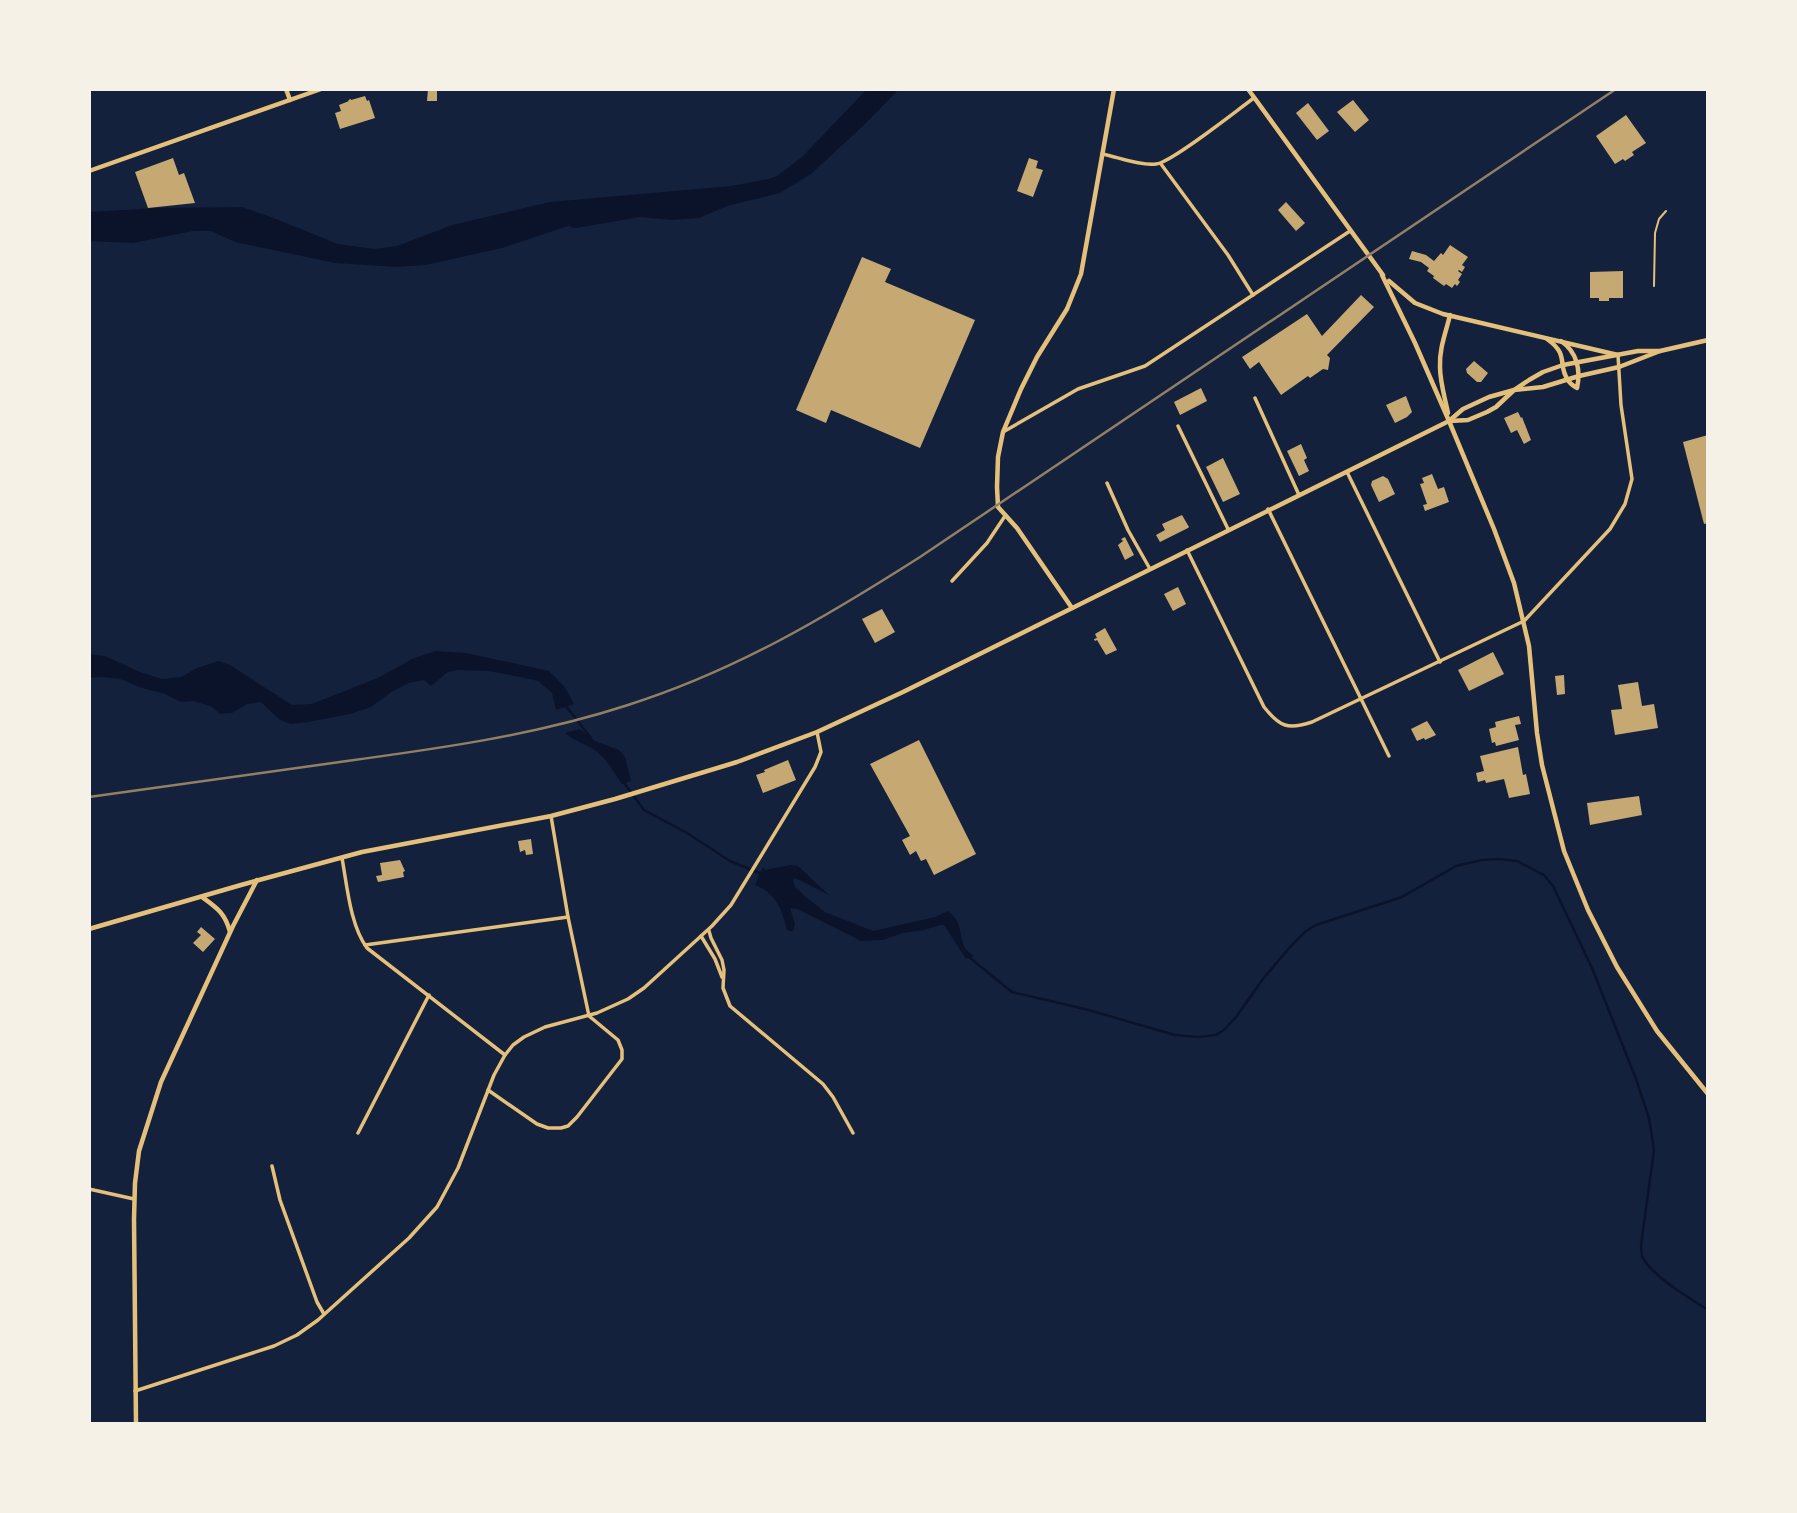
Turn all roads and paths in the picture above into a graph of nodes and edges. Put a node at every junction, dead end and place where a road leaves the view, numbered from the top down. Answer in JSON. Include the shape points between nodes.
{"nodes":[{"id":1,"x":286,"y":89,"type":"edge"},
{"id":2,"x":321,"y":89,"type":"edge"},
{"id":3,"x":1114,"y":89,"type":"edge"},
{"id":4,"x":1248,"y":89,"type":"edge"},
{"id":5,"x":1254,"y":98,"type":"junction"},
{"id":6,"x":290,"y":100,"type":"junction"},
{"id":7,"x":1102,"y":154,"type":"junction"},
{"id":8,"x":1161,"y":164,"type":"junction"},
{"id":9,"x":89,"y":171,"type":"edge"},
{"id":10,"x":1666,"y":211,"type":"dead end"},
{"id":11,"x":1350,"y":231,"type":"junction"},
{"id":12,"x":1382,"y":275,"type":"junction"},
{"id":13,"x":1654,"y":286,"type":"dead end"},
{"id":14,"x":1253,"y":295,"type":"junction"},
{"id":15,"x":1450,"y":315,"type":"junction"},
{"id":16,"x":1546,"y":339,"type":"junction"},
{"id":17,"x":1559,"y":340,"type":"junction"},
{"id":18,"x":1708,"y":340,"type":"edge"},
{"id":19,"x":1660,"y":351,"type":"junction"},
{"id":20,"x":1618,"y":355,"type":"junction"},
{"id":21,"x":1576,"y":363,"type":"junction"},
{"id":22,"x":1563,"y":365,"type":"junction"},
{"id":23,"x":1619,"y":367,"type":"junction"},
{"id":24,"x":1579,"y":376,"type":"junction"},
{"id":25,"x":1566,"y":379,"type":"junction"},
{"id":26,"x":1514,"y":390,"type":"junction"},
{"id":27,"x":1255,"y":398,"type":"dead end"},
{"id":28,"x":1449,"y":421,"type":"junction"},
{"id":29,"x":1178,"y":426,"type":"dead end"},
{"id":30,"x":1003,"y":432,"type":"junction"},
{"id":31,"x":1346,"y":470,"type":"junction"},
{"id":32,"x":1107,"y":483,"type":"dead end"},
{"id":33,"x":1299,"y":495,"type":"junction"},
{"id":34,"x":1268,"y":509,"type":"junction"},
{"id":35,"x":1005,"y":516,"type":"junction"},
{"id":36,"x":1228,"y":530,"type":"junction"},
{"id":37,"x":1187,"y":550,"type":"junction"},
{"id":38,"x":1150,"y":570,"type":"junction"},
{"id":39,"x":952,"y":581,"type":"dead end"},
{"id":40,"x":1072,"y":608,"type":"junction"},
{"id":41,"x":1524,"y":621,"type":"junction"},
{"id":42,"x":1440,"y":662,"type":"junction"},
{"id":43,"x":1362,"y":699,"type":"junction"},
{"id":44,"x":817,"y":732,"type":"junction"},
{"id":45,"x":1389,"y":756,"type":"dead end"},
{"id":46,"x":551,"y":816,"type":"junction"},
{"id":47,"x":342,"y":858,"type":"junction"},
{"id":48,"x":257,"y":880,"type":"junction"},
{"id":49,"x":201,"y":896,"type":"junction"},
{"id":50,"x":568,"y":917,"type":"junction"},
{"id":51,"x":89,"y":929,"type":"edge"},
{"id":52,"x":709,"y":929,"type":"junction"},
{"id":53,"x":230,"y":933,"type":"junction"},
{"id":54,"x":701,"y":936,"type":"junction"},
{"id":55,"x":364,"y":945,"type":"junction"},
{"id":56,"x":723,"y":979,"type":"junction"},
{"id":57,"x":429,"y":995,"type":"junction"},
{"id":58,"x":589,"y":1016,"type":"junction"},
{"id":59,"x":505,"y":1055,"type":"junction"},
{"id":60,"x":488,"y":1090,"type":"junction"},
{"id":61,"x":1708,"y":1094,"type":"edge"},
{"id":62,"x":358,"y":1133,"type":"dead end"},
{"id":63,"x":853,"y":1133,"type":"dead end"},
{"id":64,"x":272,"y":1166,"type":"dead end"},
{"id":65,"x":89,"y":1189,"type":"edge"},
{"id":66,"x":134,"y":1199,"type":"junction"},
{"id":67,"x":324,"y":1314,"type":"junction"},
{"id":68,"x":135,"y":1391,"type":"junction"},
{"id":69,"x":136,"y":1424,"type":"edge"}],
"edges":[{"from":1,"to":6,"type":"main road"},
{"from":2,"to":6,"type":"main road"},
{"from":3,"to":7,"type":"main road"},
{"from":4,"to":5,"type":"main road"},
{"from":5,"to":8,"type":"street"},
{"from":5,"to":11,"type":"main road"},
{"from":6,"to":9,"type":"main road"},
{"from":7,"to":8,"type":"street"},
{"from":7,"to":30,"type":"main road","via":[[1077,287],[1031,368]]},
{"from":8,"to":14,"type":"street"},
{"from":10,"to":13,"type":"lane","via":[[1655,233]]},
{"from":11,"to":12,"type":"main road"},
{"from":11,"to":14,"type":"street"},
{"from":12,"to":15,"type":"main road","via":[[1415,303]]},
{"from":12,"to":28,"type":"main road"},
{"from":14,"to":30,"type":"street","via":[[1145,366],[1078,389]]},
{"from":15,"to":16,"type":"main road"},
{"from":15,"to":28,"type":"main road","via":[[1440,366]]},
{"from":16,"to":17,"type":"main road"},
{"from":16,"to":22,"type":"main road","via":[[1556,345]]},
{"from":17,"to":20,"type":"main road"},
{"from":17,"to":21,"type":"main road","via":[[1572,351]]},
{"from":18,"to":19,"type":"main road"},
{"from":19,"to":20,"type":"main road"},
{"from":19,"to":23,"type":"main road"},
{"from":20,"to":21,"type":"main road"},
{"from":20,"to":23,"type":"street"},
{"from":21,"to":22,"type":"main road"},
{"from":21,"to":24,"type":"main road"},
{"from":22,"to":25,"type":"main road"},
{"from":22,"to":26,"type":"main road"},
{"from":23,"to":24,"type":"main road"},
{"from":23,"to":41,"type":"street","via":[[1632,474],[1625,504],[1610,529]]},
{"from":24,"to":25,"type":"main road"},
{"from":24,"to":25,"type":"main road","via":[[1577,388]]},
{"from":25,"to":26,"type":"main road"},
{"from":26,"to":28,"type":"main road","via":[[1485,399]]},
{"from":26,"to":28,"type":"main road","via":[[1487,412]]},
{"from":27,"to":33,"type":"street"},
{"from":28,"to":31,"type":"main road"},
{"from":28,"to":41,"type":"main road","via":[[1506,559]]},
{"from":29,"to":36,"type":"street"},
{"from":30,"to":35,"type":"main road","via":[[997,504]]},
{"from":31,"to":33,"type":"main road"},
{"from":31,"to":42,"type":"street"},
{"from":32,"to":38,"type":"street"},
{"from":33,"to":34,"type":"main road"},
{"from":34,"to":36,"type":"main road"},
{"from":34,"to":43,"type":"street"},
{"from":35,"to":39,"type":"street"},
{"from":35,"to":40,"type":"main road"},
{"from":36,"to":37,"type":"main road"},
{"from":37,"to":38,"type":"main road"},
{"from":37,"to":43,"type":"street","via":[[1273,719],[1297,727]]},
{"from":38,"to":40,"type":"main road"},
{"from":40,"to":44,"type":"main road"},
{"from":41,"to":42,"type":"street"},
{"from":41,"to":61,"type":"main road","via":[[1542,765],[1564,851],[1623,977],[1657,1031]]},
{"from":42,"to":43,"type":"street"},
{"from":43,"to":45,"type":"street"},
{"from":44,"to":46,"type":"main road","via":[[737,762]]},
{"from":44,"to":52,"type":"street","via":[[820,757],[743,886]]},
{"from":46,"to":47,"type":"main road"},
{"from":46,"to":50,"type":"street"},
{"from":47,"to":48,"type":"main road"},
{"from":47,"to":55,"type":"street","via":[[354,921]]},
{"from":48,"to":49,"type":"main road"},
{"from":48,"to":53,"type":"main road"},
{"from":49,"to":51,"type":"main road"},
{"from":49,"to":53,"type":"main road","via":[[220,911]]},
{"from":50,"to":55,"type":"street"},
{"from":50,"to":58,"type":"street"},
{"from":52,"to":54,"type":"street"},
{"from":52,"to":56,"type":"street","via":[[724,965]]},
{"from":53,"to":66,"type":"main road","via":[[156,1094],[139,1151]]},
{"from":54,"to":56,"type":"street"},
{"from":54,"to":58,"type":"street","via":[[636,994]]},
{"from":55,"to":57,"type":"street"},
{"from":56,"to":63,"type":"street","via":[[730,1006],[823,1084]]},
{"from":57,"to":59,"type":"street"},
{"from":57,"to":62,"type":"street"},
{"from":58,"to":59,"type":"street","via":[[531,1033]]},
{"from":58,"to":60,"type":"street","via":[[618,1040],[622,1059],[571,1123],[558,1129],[544,1127]]},
{"from":59,"to":60,"type":"street"},
{"from":60,"to":67,"type":"street","via":[[461,1161],[437,1207]]},
{"from":64,"to":67,"type":"street","via":[[280,1200]]},
{"from":65,"to":66,"type":"street"},
{"from":66,"to":68,"type":"main road"},
{"from":67,"to":68,"type":"street","via":[[282,1343]]},
{"from":68,"to":69,"type":"main road"}]}
